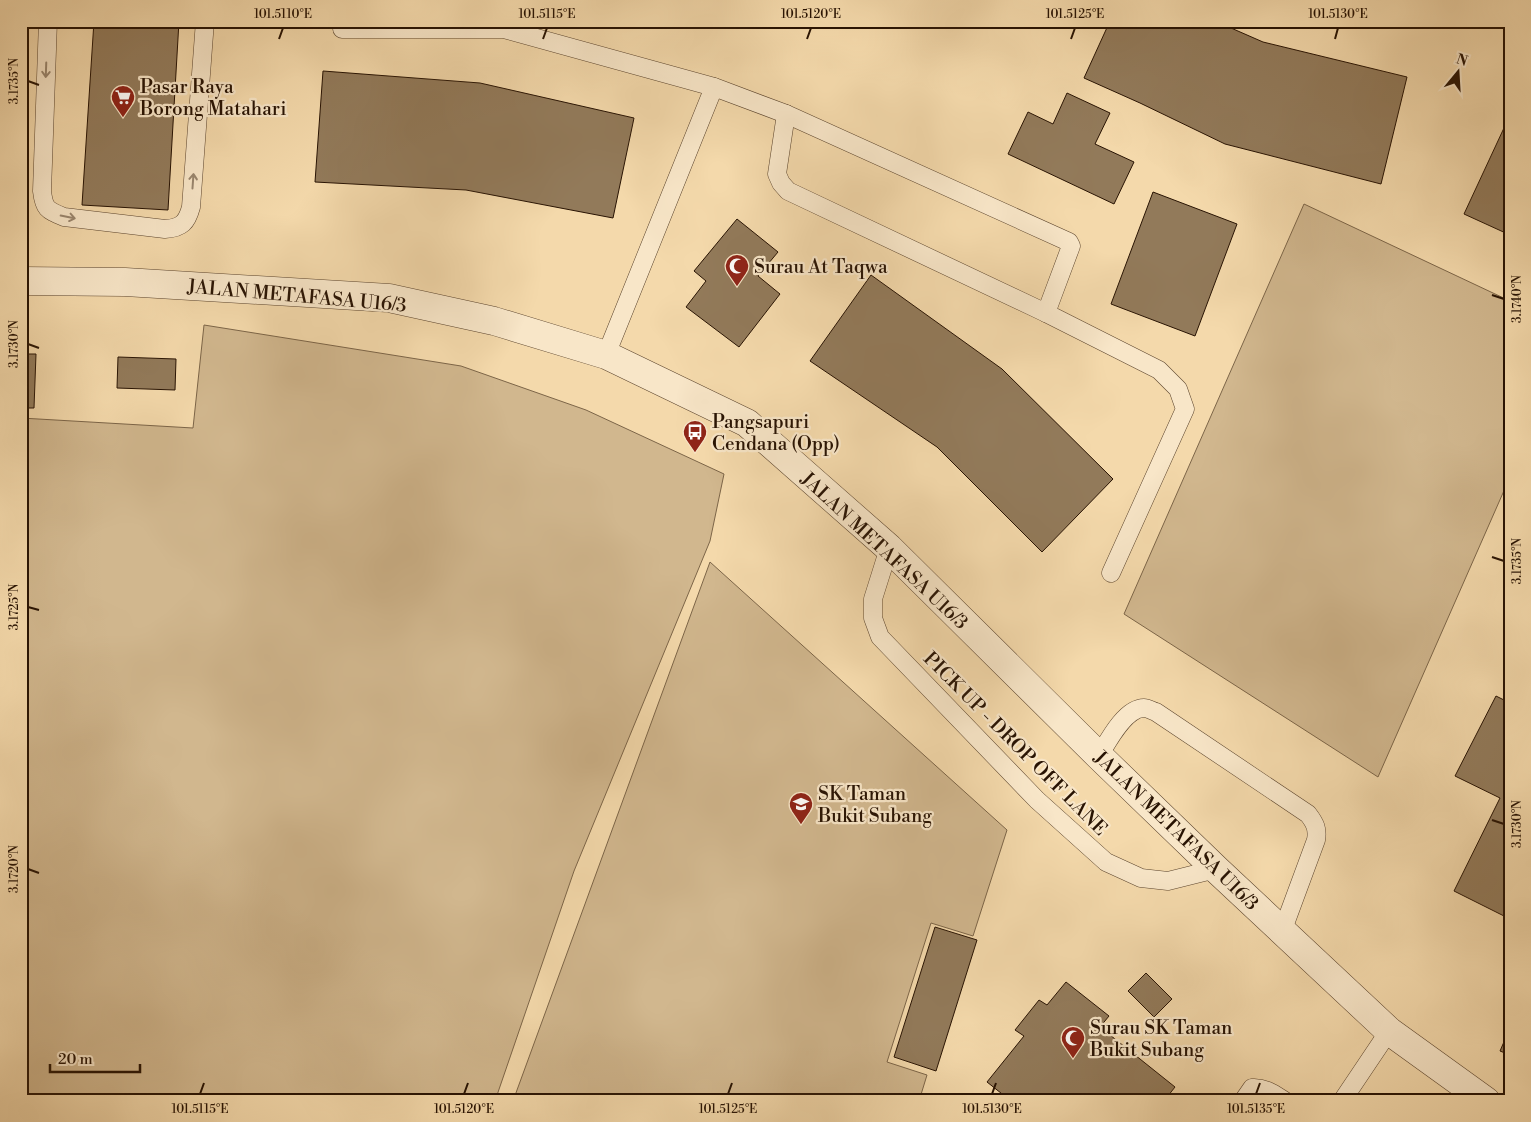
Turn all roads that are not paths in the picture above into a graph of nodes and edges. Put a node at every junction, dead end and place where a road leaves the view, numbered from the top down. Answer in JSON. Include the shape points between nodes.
{"nodes":[{"id":1,"x":48,"y":21,"type":"edge"},
{"id":2,"x":205,"y":21,"type":"edge"},
{"id":3,"x":504,"y":25,"type":"edge"},
{"id":4,"x":342,"y":29,"type":"dead end"},
{"id":5,"x":714,"y":87,"type":"junction"},
{"id":6,"x":786,"y":114,"type":"junction"},
{"id":7,"x":21,"y":281,"type":"edge"},
{"id":8,"x":1046,"y":313,"type":"junction"},
{"id":9,"x":606,"y":355,"type":"junction"},
{"id":10,"x":888,"y":548,"type":"junction"},
{"id":11,"x":1111,"y":573,"type":"dead end"},
{"id":12,"x":1099,"y":756,"type":"junction"},
{"id":13,"x":1216,"y":869,"type":"junction"},
{"id":14,"x":1282,"y":932,"type":"junction"},
{"id":15,"x":1389,"y":1031,"type":"junction"},
{"id":16,"x":1243,"y":1101,"type":"edge"},
{"id":17,"x":1285,"y":1101,"type":"edge"},
{"id":18,"x":1342,"y":1101,"type":"edge"},
{"id":19,"x":1486,"y":1101,"type":"edge"}],
"edges":[{"from":1,"to":2,"type":"lane","one_way":true,"via":[[43,203],[64,217],[165,229],[175,229],[182,224],[191,206]]},
{"from":3,"to":4,"type":"lane"},
{"from":3,"to":5,"type":"lane"},
{"from":5,"to":6,"type":"lane"},
{"from":5,"to":9,"type":"lane"},
{"from":6,"to":8,"type":"lane","via":[[777,174],[788,191]]},
{"from":6,"to":8,"type":"lane","via":[[1069,242],[1071,246]]},
{"from":7,"to":9,"type":"street","name":"JALAN METAFASA U16/3","via":[[125,282],[389,298],[494,321]]},
{"from":8,"to":11,"type":"lane","via":[[1159,370],[1178,389],[1185,409]]},
{"from":9,"to":10,"type":"street","name":"JALAN METAFASA U16/3","via":[[746,423]]},
{"from":10,"to":12,"type":"street","name":"JALAN METAFASA U16/3"},
{"from":10,"to":13,"type":"lane","name":"PICK UP - DROP OFF LANE","via":[[873,599],[873,618],[880,637],[1037,800],[1106,862],[1141,878],[1168,881]]},
{"from":12,"to":13,"type":"street","name":"JALAN METAFASA U16/3"},
{"from":12,"to":14,"type":"lane","via":[[1125,718],[1134,710],[1145,708],[1156,712],[1308,814],[1318,831]]},
{"from":13,"to":14,"type":"street","name":"JALAN METAFASA U16/3"},
{"from":14,"to":15,"type":"street","name":"JALAN METAFASA U16/3"},
{"from":15,"to":18,"type":"lane"},
{"from":15,"to":19,"type":"street","name":"JALAN METAFASA U16/3"},
{"from":16,"to":17,"type":"lane","via":[[1252,1088],[1260,1087]]}]}
